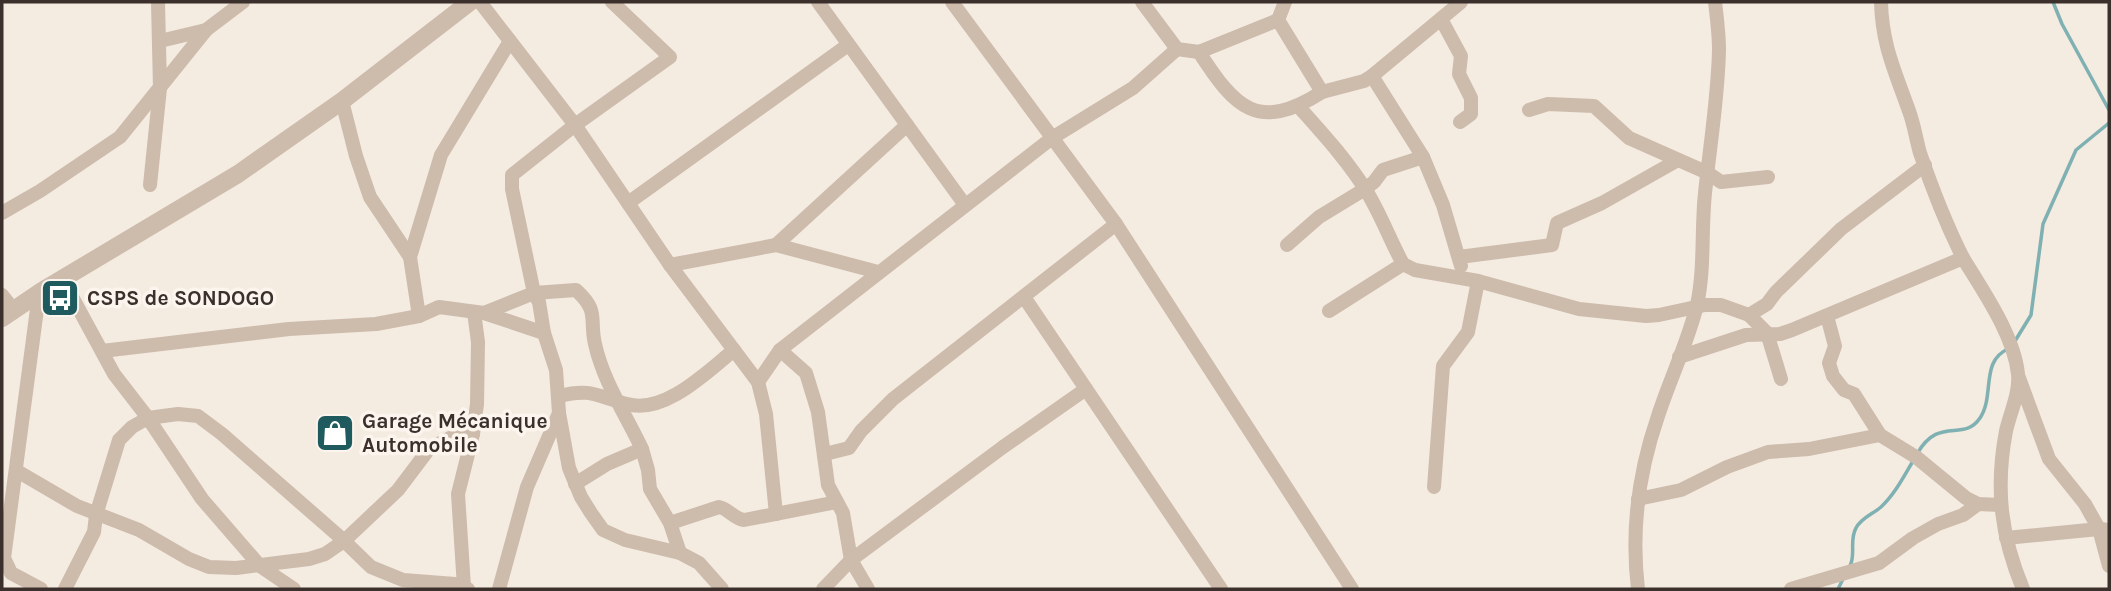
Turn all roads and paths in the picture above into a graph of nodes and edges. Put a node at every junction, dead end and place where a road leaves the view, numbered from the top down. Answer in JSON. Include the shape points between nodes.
{"nodes":[{"id":1,"x":158,"y":2,"type":"edge"},
{"id":2,"x":243,"y":2,"type":"edge"},
{"id":3,"x":470,"y":2,"type":"edge"},
{"id":4,"x":480,"y":2,"type":"edge"},
{"id":5,"x":611,"y":2,"type":"edge"},
{"id":6,"x":818,"y":2,"type":"edge"},
{"id":7,"x":951,"y":2,"type":"edge"},
{"id":8,"x":1142,"y":2,"type":"edge"},
{"id":9,"x":1285,"y":2,"type":"edge"},
{"id":10,"x":1461,"y":2,"type":"edge"},
{"id":11,"x":1715,"y":2,"type":"edge"},
{"id":12,"x":1881,"y":2,"type":"edge"},
{"id":13,"x":1441,"y":19,"type":"junction"},
{"id":14,"x":1278,"y":20,"type":"junction"},
{"id":15,"x":206,"y":30,"type":"junction"},
{"id":16,"x":160,"y":41,"type":"junction"},
{"id":17,"x":510,"y":41,"type":"junction"},
{"id":18,"x":848,"y":46,"type":"junction"},
{"id":19,"x":1177,"y":49,"type":"junction"},
{"id":20,"x":1199,"y":52,"type":"junction"},
{"id":21,"x":1372,"y":76,"type":"junction"},
{"id":22,"x":160,"y":88,"type":"junction"},
{"id":23,"x":1322,"y":92,"type":"junction"},
{"id":24,"x":342,"y":101,"type":"junction"},
{"id":25,"x":1299,"y":107,"type":"junction"},
{"id":26,"x":1529,"y":110,"type":"dead end"},
{"id":27,"x":1460,"y":122,"type":"dead end"},
{"id":28,"x":575,"y":125,"type":"junction"},
{"id":29,"x":907,"y":125,"type":"junction"},
{"id":30,"x":1052,"y":138,"type":"junction"},
{"id":31,"x":1423,"y":157,"type":"junction"},
{"id":32,"x":1678,"y":160,"type":"junction"},
{"id":33,"x":1925,"y":165,"type":"junction"},
{"id":34,"x":1708,"y":173,"type":"junction"},
{"id":35,"x":1768,"y":177,"type":"dead end"},
{"id":36,"x":150,"y":185,"type":"dead end"},
{"id":37,"x":1365,"y":189,"type":"junction"},
{"id":38,"x":628,"y":203,"type":"junction"},
{"id":39,"x":965,"y":205,"type":"junction"},
{"id":40,"x":3,"y":209,"type":"edge"},
{"id":41,"x":1116,"y":224,"type":"junction"},
{"id":42,"x":775,"y":245,"type":"junction"},
{"id":43,"x":1287,"y":245,"type":"dead end"},
{"id":44,"x":410,"y":257,"type":"junction"},
{"id":45,"x":1459,"y":257,"type":"junction"},
{"id":46,"x":1963,"y":258,"type":"junction"},
{"id":47,"x":1403,"y":264,"type":"junction"},
{"id":48,"x":670,"y":265,"type":"junction"},
{"id":49,"x":878,"y":272,"type":"junction"},
{"id":50,"x":1471,"y":279,"type":"junction"},
{"id":51,"x":62,"y":280,"type":"junction"},
{"id":52,"x":534,"y":293,"type":"junction"},
{"id":53,"x":39,"y":294,"type":"junction"},
{"id":54,"x":1024,"y":297,"type":"junction"},
{"id":55,"x":6,"y":307,"type":"edge"},
{"id":56,"x":1696,"y":307,"type":"junction"},
{"id":57,"x":479,"y":312,"type":"junction"},
{"id":58,"x":1329,"y":312,"type":"dead end"},
{"id":59,"x":1749,"y":315,"type":"junction"},
{"id":60,"x":419,"y":316,"type":"junction"},
{"id":61,"x":1827,"y":316,"type":"junction"},
{"id":62,"x":544,"y":333,"type":"junction"},
{"id":63,"x":1767,"y":333,"type":"junction"},
{"id":64,"x":734,"y":349,"type":"junction"},
{"id":65,"x":780,"y":350,"type":"junction"},
{"id":66,"x":102,"y":351,"type":"junction"},
{"id":67,"x":1679,"y":357,"type":"junction"},
{"id":68,"x":2019,"y":377,"type":"junction"},
{"id":69,"x":1781,"y":379,"type":"dead end"},
{"id":70,"x":758,"y":382,"type":"junction"},
{"id":71,"x":1086,"y":389,"type":"junction"},
{"id":72,"x":558,"y":396,"type":"junction"},
{"id":73,"x":620,"y":402,"type":"junction"},
{"id":74,"x":559,"y":413,"type":"junction"},
{"id":75,"x":148,"y":418,"type":"junction"},
{"id":76,"x":473,"y":434,"type":"junction"},
{"id":77,"x":1880,"y":435,"type":"junction"},
{"id":78,"x":642,"y":449,"type":"junction"},
{"id":79,"x":825,"y":454,"type":"junction"},
{"id":80,"x":17,"y":471,"type":"junction"},
{"id":81,"x":575,"y":484,"type":"junction"},
{"id":82,"x":1434,"y":487,"type":"dead end"},
{"id":83,"x":1639,"y":499,"type":"junction"},
{"id":84,"x":837,"y":502,"type":"junction"},
{"id":85,"x":1978,"y":503,"type":"junction"},
{"id":86,"x":2000,"y":505,"type":"junction"},
{"id":87,"x":775,"y":514,"type":"junction"},
{"id":88,"x":96,"y":515,"type":"junction"},
{"id":89,"x":670,"y":523,"type":"junction"},
{"id":90,"x":2104,"y":530,"type":"edge"},
{"id":91,"x":2006,"y":538,"type":"junction"},
{"id":92,"x":344,"y":541,"type":"junction"},
{"id":93,"x":680,"y":553,"type":"junction"},
{"id":94,"x":851,"y":560,"type":"junction"},
{"id":95,"x":260,"y":566,"type":"junction"},
{"id":96,"x":2109,"y":566,"type":"edge"},
{"id":97,"x":6,"y":576,"type":"edge"},
{"id":98,"x":466,"y":588,"type":"edge"},
{"id":99,"x":41,"y":589,"type":"edge"},
{"id":100,"x":65,"y":589,"type":"edge"},
{"id":101,"x":294,"y":589,"type":"edge"},
{"id":102,"x":499,"y":589,"type":"edge"},
{"id":103,"x":722,"y":589,"type":"edge"},
{"id":104,"x":822,"y":589,"type":"edge"},
{"id":105,"x":868,"y":589,"type":"edge"},
{"id":106,"x":1221,"y":589,"type":"edge"},
{"id":107,"x":1352,"y":589,"type":"edge"},
{"id":108,"x":1638,"y":589,"type":"edge"},
{"id":109,"x":1791,"y":589,"type":"edge"},
{"id":110,"x":2023,"y":589,"type":"edge"}],
"edges":[{"from":1,"to":16,"type":"street"},
{"from":2,"to":15,"type":"street"},
{"from":3,"to":24,"type":"street"},
{"from":4,"to":17,"type":"street"},
{"from":5,"to":28,"type":"street","via":[[670,57]]},
{"from":6,"to":18,"type":"street"},
{"from":7,"to":30,"type":"street"},
{"from":8,"to":19,"type":"street"},
{"from":9,"to":14,"type":"street"},
{"from":10,"to":13,"type":"street"},
{"from":11,"to":34,"type":"street","via":[[1719,48]]},
{"from":12,"to":33,"type":"street","via":[[1887,49]]},
{"from":13,"to":21,"type":"street"},
{"from":13,"to":27,"type":"street","via":[[1461,56],[1459,74],[1471,98],[1471,114]]},
{"from":14,"to":20,"type":"street"},
{"from":14,"to":23,"type":"street"},
{"from":15,"to":16,"type":"street"},
{"from":15,"to":22,"type":"street"},
{"from":16,"to":22,"type":"street"},
{"from":17,"to":28,"type":"street"},
{"from":17,"to":44,"type":"street","via":[[441,155]]},
{"from":18,"to":29,"type":"street"},
{"from":18,"to":38,"type":"street"},
{"from":19,"to":20,"type":"street"},
{"from":19,"to":30,"type":"street","via":[[1133,88]]},
{"from":20,"to":25,"type":"street","via":[[1222,87],[1249,109],[1261,113]]},
{"from":21,"to":23,"type":"street"},
{"from":21,"to":31,"type":"street"},
{"from":22,"to":36,"type":"street"},
{"from":22,"to":40,"type":"street","via":[[120,137],[40,191]]},
{"from":23,"to":25,"type":"street"},
{"from":24,"to":44,"type":"street","via":[[370,197]]},
{"from":24,"to":51,"type":"street","via":[[237,174]]},
{"from":25,"to":37,"type":"street"},
{"from":26,"to":32,"type":"street","via":[[1548,104],[1594,106],[1629,138]]},
{"from":28,"to":38,"type":"street"},
{"from":28,"to":52,"type":"street","via":[[512,178]]},
{"from":29,"to":39,"type":"street"},
{"from":29,"to":42,"type":"street"},
{"from":30,"to":39,"type":"street"},
{"from":30,"to":41,"type":"street"},
{"from":31,"to":37,"type":"street","via":[[1383,170]]},
{"from":31,"to":45,"type":"street"},
{"from":32,"to":34,"type":"street"},
{"from":32,"to":45,"type":"street","via":[[1557,223],[1552,245]]},
{"from":33,"to":46,"type":"street"},
{"from":33,"to":59,"type":"street","via":[[1841,229],[1767,304]]},
{"from":34,"to":35,"type":"street","via":[[1721,182]]},
{"from":34,"to":56,"type":"street"},
{"from":37,"to":43,"type":"street","via":[[1319,217]]},
{"from":37,"to":47,"type":"street"},
{"from":38,"to":48,"type":"street"},
{"from":39,"to":49,"type":"street"},
{"from":41,"to":54,"type":"street"},
{"from":41,"to":107,"type":"street"},
{"from":42,"to":48,"type":"street"},
{"from":42,"to":49,"type":"street"},
{"from":44,"to":60,"type":"street"},
{"from":45,"to":50,"type":"street"},
{"from":46,"to":61,"type":"street"},
{"from":46,"to":68,"type":"street","via":[[2010,345]]},
{"from":47,"to":50,"type":"street"},
{"from":47,"to":58,"type":"street"},
{"from":48,"to":64,"type":"street"},
{"from":49,"to":65,"type":"street"},
{"from":50,"to":56,"type":"street","via":[[1579,309],[1646,316]]},
{"from":50,"to":82,"type":"street","via":[[1468,332],[1443,366]]},
{"from":51,"to":53,"type":"street"},
{"from":51,"to":66,"type":"street"},
{"from":52,"to":57,"type":"street"},
{"from":52,"to":62,"type":"street"},
{"from":52,"to":73,"type":"street","via":[[576,290],[586,299],[593,310],[595,345]]},
{"from":53,"to":55,"type":"street"},
{"from":53,"to":80,"type":"street"},
{"from":54,"to":71,"type":"street"},
{"from":54,"to":79,"type":"street","via":[[892,400],[849,448]]},
{"from":56,"to":59,"type":"street","via":[[1721,305]]},
{"from":56,"to":67,"type":"street"},
{"from":57,"to":60,"type":"street","via":[[439,307]]},
{"from":57,"to":62,"type":"street"},
{"from":57,"to":76,"type":"street"},
{"from":59,"to":63,"type":"street"},
{"from":60,"to":66,"type":"street"},
{"from":61,"to":63,"type":"street","via":[[1792,331]]},
{"from":61,"to":77,"type":"street","via":[[1835,346],[1829,363],[1833,376],[1843,390],[1854,394]]},
{"from":62,"to":72,"type":"street","via":[[556,370]]},
{"from":63,"to":67,"type":"street","via":[[1746,335]]},
{"from":63,"to":69,"type":"street"},
{"from":64,"to":70,"type":"street"},
{"from":64,"to":73,"type":"street","via":[[670,399],[639,406]]},
{"from":65,"to":70,"type":"street"},
{"from":65,"to":79,"type":"street","via":[[806,373]]},
{"from":66,"to":75,"type":"street"},
{"from":67,"to":83,"type":"street","via":[[1657,418]]},
{"from":68,"to":86,"type":"street","via":[[2006,432]]},
{"from":68,"to":90,"type":"street","via":[[2049,459]]},
{"from":70,"to":87,"type":"street","via":[[766,414]]},
{"from":71,"to":94,"type":"street"},
{"from":71,"to":106,"type":"street"},
{"from":72,"to":73,"type":"street","via":[[586,391]]},
{"from":72,"to":74,"type":"street"},
{"from":73,"to":78,"type":"street"},
{"from":74,"to":81,"type":"street"},
{"from":74,"to":102,"type":"street","via":[[527,487]]},
{"from":75,"to":88,"type":"street","via":[[119,440]]},
{"from":75,"to":92,"type":"street","via":[[198,416]]},
{"from":75,"to":95,"type":"street","via":[[202,499]]},
{"from":76,"to":92,"type":"street","via":[[450,438],[429,449],[398,490]]},
{"from":76,"to":98,"type":"street","via":[[458,494]]},
{"from":77,"to":83,"type":"street","via":[[1809,450],[1768,452],[1681,490]]},
{"from":77,"to":85,"type":"street"},
{"from":78,"to":81,"type":"street"},
{"from":78,"to":89,"type":"street","via":[[650,489]]},
{"from":79,"to":84,"type":"street","via":[[828,485]]},
{"from":80,"to":88,"type":"street"},
{"from":80,"to":97,"type":"street","via":[[4,558]]},
{"from":81,"to":93,"type":"street","via":[[603,530],[634,544]]},
{"from":83,"to":108,"type":"street","via":[[1634,547]]},
{"from":84,"to":87,"type":"street"},
{"from":84,"to":94,"type":"street"},
{"from":85,"to":86,"type":"street"},
{"from":85,"to":109,"type":"street","via":[[1913,538],[1880,563]]},
{"from":86,"to":91,"type":"street"},
{"from":87,"to":89,"type":"street","via":[[738,519],[719,507]]},
{"from":88,"to":95,"type":"street","via":[[131,526],[209,567]]},
{"from":88,"to":100,"type":"street","via":[[94,532]]},
{"from":89,"to":93,"type":"street"},
{"from":90,"to":91,"type":"street"},
{"from":90,"to":96,"type":"street"},
{"from":91,"to":110,"type":"street"},
{"from":92,"to":95,"type":"street","via":[[309,559]]},
{"from":92,"to":98,"type":"street","via":[[371,567],[396,578]]},
{"from":93,"to":103,"type":"street","via":[[705,567]]},
{"from":94,"to":104,"type":"street"},
{"from":94,"to":105,"type":"street"},
{"from":95,"to":101,"type":"street"},
{"from":97,"to":99,"type":"street"}]}
